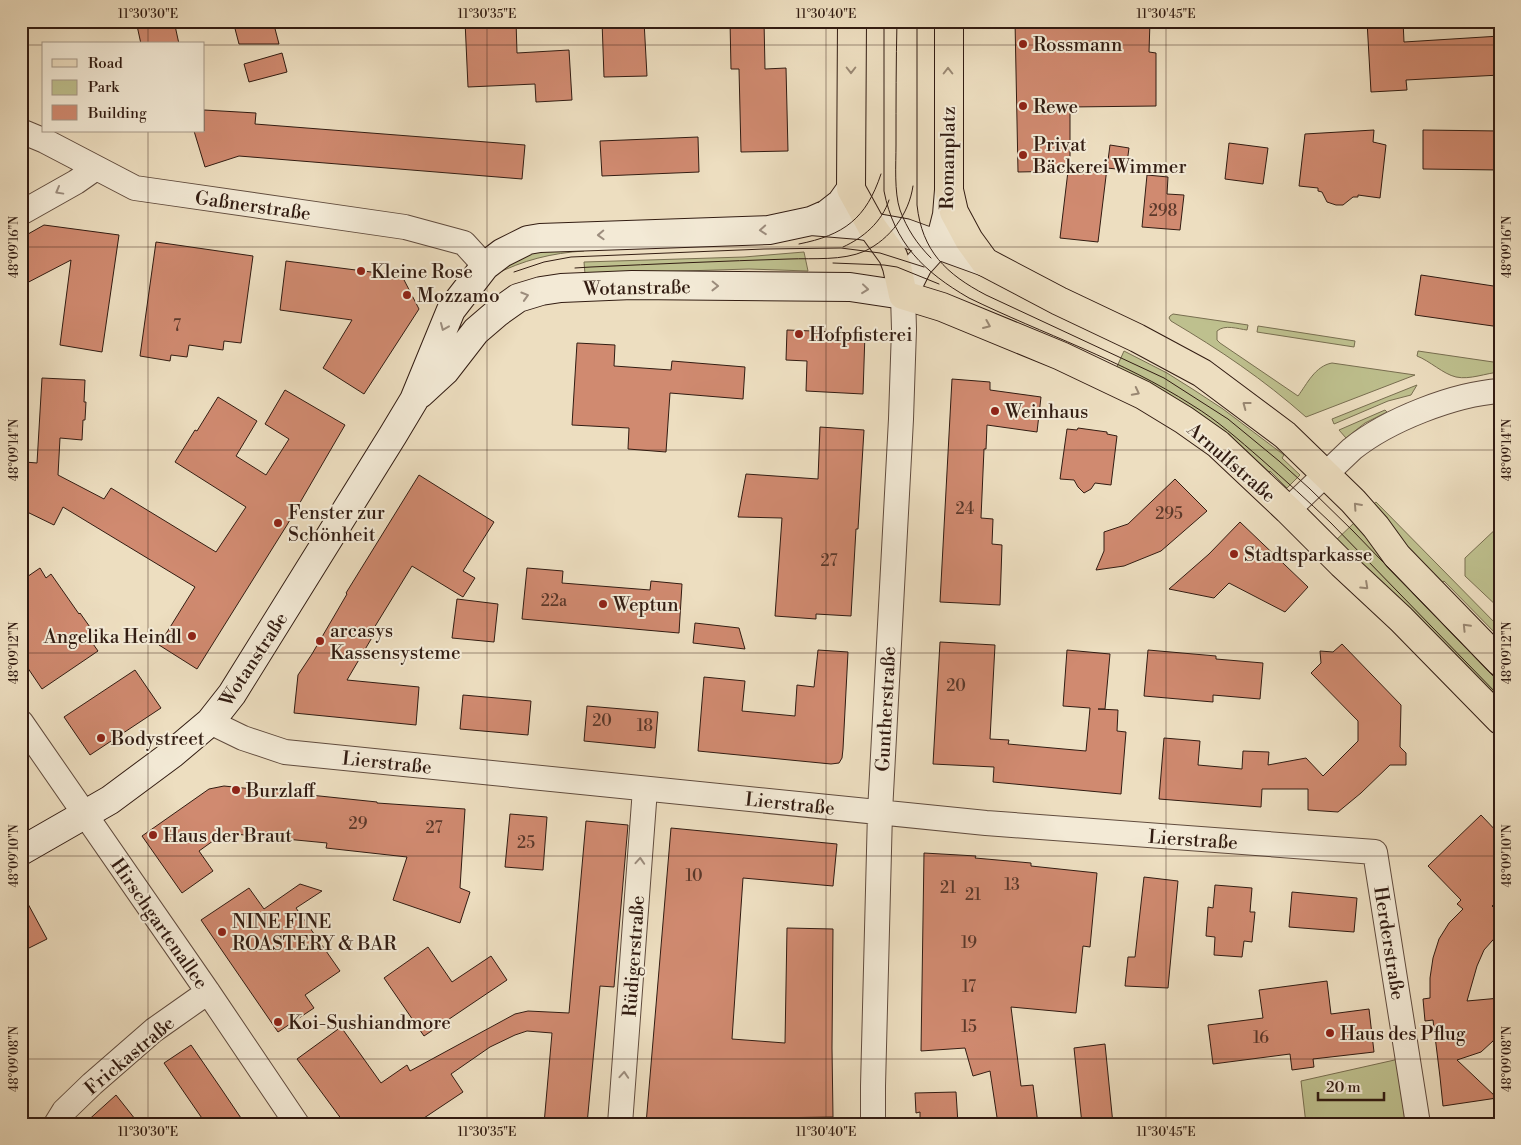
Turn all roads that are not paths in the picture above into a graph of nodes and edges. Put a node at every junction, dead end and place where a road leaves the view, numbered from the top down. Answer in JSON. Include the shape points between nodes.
{"nodes":[{"id":1,"x":852,"y":21,"type":"edge"},
{"id":2,"x":948,"y":21,"type":"edge"},
{"id":3,"x":21,"y":131,"type":"edge"},
{"id":4,"x":96,"y":168,"type":"junction"},
{"id":5,"x":850,"y":189,"type":"junction"},
{"id":6,"x":949,"y":190,"type":"junction"},
{"id":7,"x":21,"y":213,"type":"edge"},
{"id":8,"x":811,"y":221,"type":"junction"},
{"id":9,"x":872,"y":227,"type":"junction"},
{"id":10,"x":938,"y":244,"type":"junction"},
{"id":11,"x":985,"y":262,"type":"junction"},
{"id":12,"x":485,"y":266,"type":"junction"},
{"id":13,"x":903,"y":295,"type":"junction"},
{"id":14,"x":1500,"y":391,"type":"edge"},
{"id":15,"x":414,"y":400,"type":"junction"},
{"id":16,"x":1325,"y":473,"type":"junction"},
{"id":17,"x":1288,"y":510,"type":"junction"},
{"id":18,"x":1500,"y":662,"type":"edge"},
{"id":19,"x":1500,"y":720,"type":"edge"},
{"id":20,"x":21,"y":722,"type":"edge"},
{"id":21,"x":210,"y":722,"type":"junction"},
{"id":22,"x":645,"y":789,"type":"junction"},
{"id":23,"x":880,"y":812,"type":"junction"},
{"id":24,"x":85,"y":814,"type":"junction"},
{"id":25,"x":21,"y":851,"type":"edge"},
{"id":26,"x":1376,"y":852,"type":"joint"},
{"id":27,"x":208,"y":992,"type":"junction"},
{"id":28,"x":56,"y":1124,"type":"edge"},
{"id":29,"x":297,"y":1124,"type":"edge"},
{"id":30,"x":620,"y":1124,"type":"edge"},
{"id":31,"x":873,"y":1124,"type":"edge"},
{"id":32,"x":1418,"y":1124,"type":"edge"}],
"edges":[{"from":1,"to":5,"type":"main road","one_way":true},
{"from":6,"to":2,"type":"main road","name":"Romanplatz","one_way":true},
{"from":3,"to":4,"type":"street","name":"Gaßnerstraße"},
{"from":4,"to":7,"type":"street","one_way":true},
{"from":4,"to":12,"type":"street","name":"Gaßnerstraße","via":[[135,188],[405,227],[464,243]]},
{"from":5,"to":8,"type":"main road","name":"Wotanstraße","via":[[827,214]]},
{"from":5,"to":9,"type":"main road"},
{"from":6,"to":10,"type":"main road","name":"Romanplatz","via":[[945,227]]},
{"from":6,"to":11,"type":"main road","via":[[954,212]]},
{"from":8,"to":9,"type":"main road","name":"Wotanstraße"},
{"from":8,"to":12,"type":"main road","name":"Wotanstraße","one_way":true,"via":[[769,230],[553,236],[528,240]]},
{"from":9,"to":10,"type":"main road"},
{"from":9,"to":13,"type":"main road","via":[[892,256]]},
{"from":10,"to":11,"type":"main road"},
{"from":10,"to":13,"type":"main road","name":"Romanplatz","via":[[920,262]]},
{"from":16,"to":11,"type":"main road","one_way":true,"via":[[1285,434],[1202,373]]},
{"from":12,"to":15,"type":"main road","name":"Wotanstraße","one_way":true,"via":[[451,310]]},
{"from":15,"to":13,"type":"main road","name":"Wotanstraße","one_way":true,"via":[[445,371],[476,331],[518,298],[541,291],[641,285],[850,287]]},
{"from":13,"to":17,"type":"main road","name":"Arnulfstraße","one_way":true,"via":[[942,307],[1061,356],[1143,395],[1218,444]]},
{"from":13,"to":23,"type":"street","name":"Guntherstraße","via":[[900,436]]},
{"from":14,"to":16,"type":"street","via":[[1444,403],[1390,425],[1362,441]]},
{"from":15,"to":21,"type":"main road","name":"Wotanstraße","via":[[232,694]]},
{"from":16,"to":17,"type":"street"},
{"from":18,"to":16,"type":"main road","one_way":true,"via":[[1398,556],[1376,527]]},
{"from":17,"to":19,"type":"main road","name":"Arnulfstraße","one_way":true},
{"from":20,"to":24,"type":"street","name":"Hirschgartenallee"},
{"from":21,"to":22,"type":"street","name":"Lierstraße","via":[[243,738],[285,752]]},
{"from":21,"to":24,"type":"main road","name":"Wotanstraße","via":[[143,776]]},
{"from":22,"to":23,"type":"street","name":"Lierstraße"},
{"from":30,"to":22,"type":"street","name":"Rüdigerstraße","one_way":true},
{"from":23,"to":26,"type":"street","name":"Lierstraße"},
{"from":23,"to":31,"type":"street","name":"Guntherstraße"},
{"from":24,"to":25,"type":"main road","name":"Wotanstraße"},
{"from":24,"to":27,"type":"street","name":"Hirschgartenallee"},
{"from":26,"to":32,"type":"street","name":"Herderstraße"},
{"from":27,"to":28,"type":"street","name":"Frickastraße","via":[[154,1030],[64,1111]]},
{"from":27,"to":29,"type":"street","name":"Hirschgartenallee"}]}
